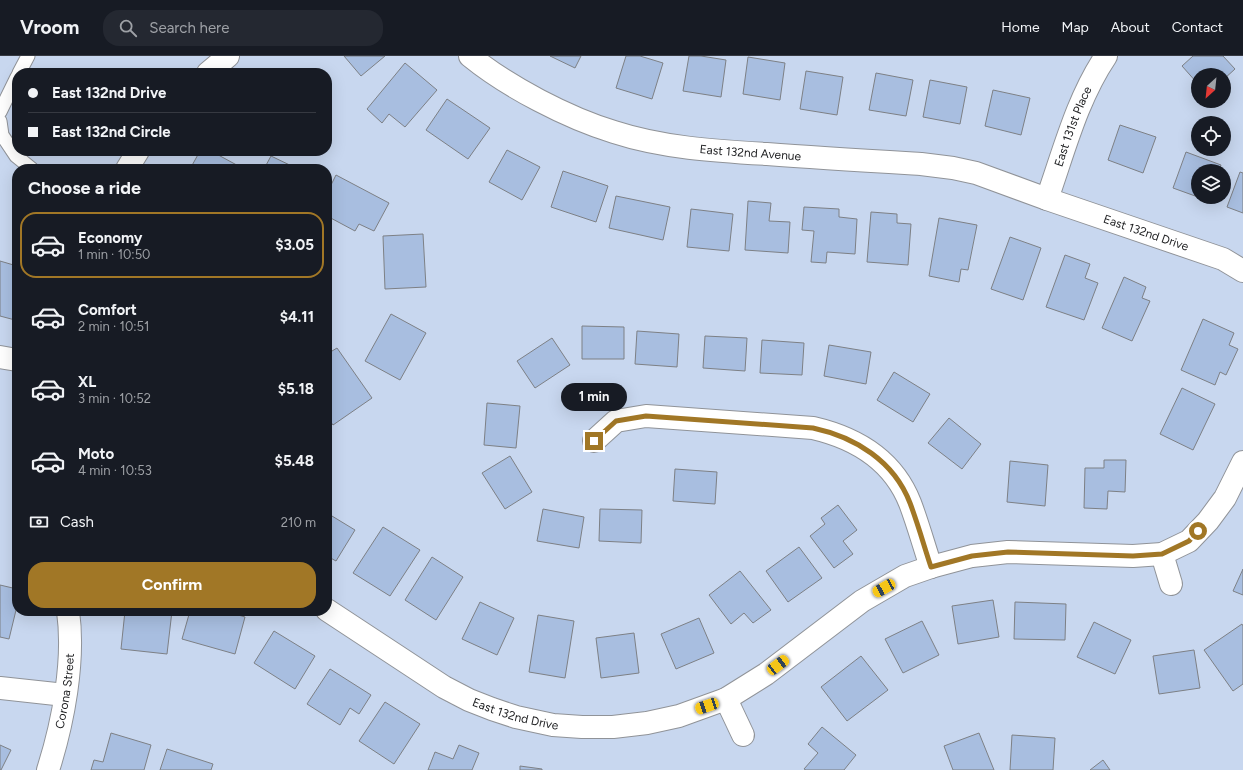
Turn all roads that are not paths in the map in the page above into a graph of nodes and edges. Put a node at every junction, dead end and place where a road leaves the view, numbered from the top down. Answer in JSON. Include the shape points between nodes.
{"nodes":[{"id":1,"x":28,"y":56,"type":"edge"},
{"id":2,"x":228,"y":56,"type":"edge"},
{"id":3,"x":470,"y":56,"type":"edge"},
{"id":4,"x":1106,"y":56,"type":"edge"},
{"id":5,"x":22,"y":68,"type":"edge"},
{"id":6,"x":214,"y":68,"type":"edge"},
{"id":7,"x":12,"y":87,"type":"edge"},
{"id":8,"x":0,"y":112,"type":"edge"},
{"id":9,"x":0,"y":122,"type":"edge"},
{"id":10,"x":1,"y":135,"type":"edge"},
{"id":11,"x":12,"y":150,"type":"edge"},
{"id":12,"x":16,"y":156,"type":"edge"},
{"id":13,"x":26,"y":164,"type":"edge"},
{"id":14,"x":1047,"y":199,"type":"junction"},
{"id":15,"x":1243,"y":271,"type":"edge"},
{"id":16,"x":0,"y":357,"type":"edge"},
{"id":17,"x":12,"y":359,"type":"edge"},
{"id":18,"x":594,"y":441,"type":"dead end"},
{"id":19,"x":1243,"y":462,"type":"edge"},
{"id":20,"x":1162,"y":554,"type":"junction"},
{"id":21,"x":931,"y":567,"type":"junction"},
{"id":22,"x":1171,"y":584,"type":"dead end"},
{"id":23,"x":332,"y":613,"type":"edge"},
{"id":24,"x":68,"y":616,"type":"edge"},
{"id":25,"x":0,"y":688,"type":"edge"},
{"id":26,"x":65,"y":695,"type":"junction"},
{"id":27,"x":726,"y":699,"type":"junction"},
{"id":28,"x":743,"y":735,"type":"dead end"},
{"id":29,"x":48,"y":770,"type":"edge"}],
"edges":[{"from":1,"to":5,"type":"lane"},
{"from":2,"to":6,"type":"street"},
{"from":3,"to":14,"type":"street","name":"East 132nd Avenue","via":[[532,96],[584,121],[641,139],[702,150],[953,168],[976,173]]},
{"from":4,"to":14,"type":"street","name":"East 131st Place","via":[[1081,104]]},
{"from":7,"to":8,"type":"lane"},
{"from":9,"to":10,"type":"lane"},
{"from":10,"to":11,"type":"lane"},
{"from":12,"to":13,"type":"lane"},
{"from":14,"to":15,"type":"street","name":"East 132nd Drive","via":[[1223,259]]},
{"from":16,"to":17,"type":"street"},
{"from":18,"to":21,"type":"street","via":[[616,421],[646,416],[813,428],[830,432],[868,450],[898,479],[910,502]]},
{"from":19,"to":20,"type":"street","name":"East 132nd Drive","via":[[1225,498],[1208,521],[1189,541]]},
{"from":20,"to":21,"type":"street","name":"East 132nd Drive","via":[[1133,556],[1008,552],[972,556]]},
{"from":20,"to":22,"type":"street"},
{"from":21,"to":27,"type":"street","name":"East 132nd Drive","via":[[905,576],[862,600],[766,674]]},
{"from":23,"to":27,"type":"street","name":"East 132nd Drive","via":[[444,687],[468,700],[516,717],[553,725],[613,727],[679,716]]},
{"from":24,"to":26,"type":"street","name":"Corona Street"},
{"from":25,"to":26,"type":"street"},
{"from":26,"to":29,"type":"street","name":"Corona Street","via":[[56,746]]},
{"from":27,"to":28,"type":"street"}]}
